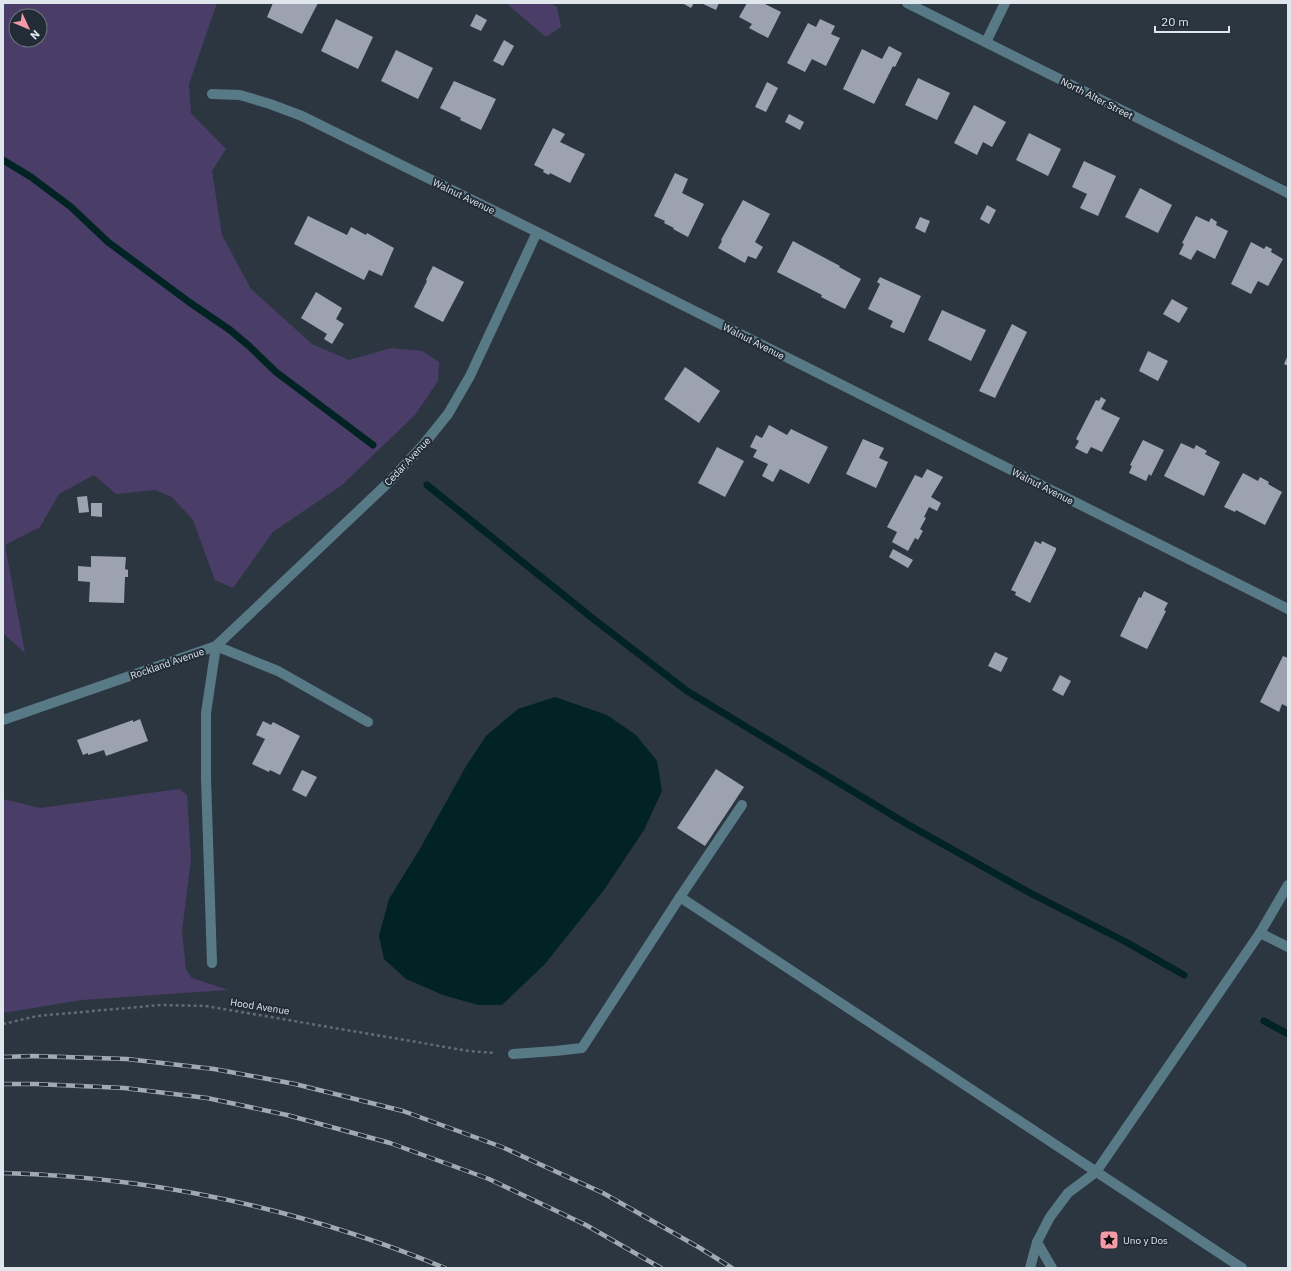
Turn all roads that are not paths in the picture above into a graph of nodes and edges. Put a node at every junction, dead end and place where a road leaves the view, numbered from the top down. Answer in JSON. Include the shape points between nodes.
{"nodes":[{"id":1,"x":906,"y":3,"type":"edge"},
{"id":2,"x":1005,"y":3,"type":"edge"},
{"id":3,"x":986,"y":42,"type":"junction"},
{"id":4,"x":212,"y":94,"type":"dead end"},
{"id":5,"x":1288,"y":193,"type":"edge"},
{"id":6,"x":537,"y":232,"type":"junction"},
{"id":7,"x":1288,"y":609,"type":"edge"},
{"id":8,"x":216,"y":646,"type":"junction"},
{"id":9,"x":3,"y":720,"type":"edge"},
{"id":10,"x":368,"y":722,"type":"dead end"},
{"id":11,"x":742,"y":805,"type":"dead end"},
{"id":12,"x":1288,"y":885,"type":"edge"},
{"id":13,"x":680,"y":897,"type":"junction"},
{"id":14,"x":1260,"y":933,"type":"junction"},
{"id":15,"x":1288,"y":947,"type":"edge"},
{"id":16,"x":212,"y":963,"type":"dead end"},
{"id":17,"x":513,"y":1054,"type":"road end"},
{"id":18,"x":1096,"y":1172,"type":"junction"},
{"id":19,"x":1037,"y":1242,"type":"junction"},
{"id":20,"x":1030,"y":1268,"type":"edge"},
{"id":21,"x":1052,"y":1268,"type":"edge"},
{"id":22,"x":1242,"y":1268,"type":"edge"}],
"edges":[{"from":1,"to":3,"type":"street","name":"North Alter Street"},
{"from":2,"to":3,"type":"street"},
{"from":3,"to":5,"type":"street","name":"North Alter Street"},
{"from":4,"to":6,"type":"street","name":"Walnut Avenue","via":[[240,96],[302,116]]},
{"from":6,"to":7,"type":"street","name":"Walnut Avenue"},
{"from":6,"to":8,"type":"street","name":"Cedar Avenue","via":[[470,376],[448,414],[390,481]]},
{"from":8,"to":9,"type":"street","name":"Rockland Avenue"},
{"from":8,"to":10,"type":"street","name":"Rockland Avenue","via":[[278,671]]},
{"from":8,"to":16,"type":"street","via":[[206,713]]},
{"from":11,"to":13,"type":"street"},
{"from":12,"to":14,"type":"street"},
{"from":13,"to":17,"type":"street","via":[[582,1048]]},
{"from":13,"to":18,"type":"street"},
{"from":14,"to":15,"type":"street"},
{"from":14,"to":18,"type":"street"},
{"from":18,"to":19,"type":"street","via":[[1068,1193],[1050,1217]]},
{"from":18,"to":22,"type":"street"},
{"from":19,"to":20,"type":"street"},
{"from":19,"to":21,"type":"street"}]}
